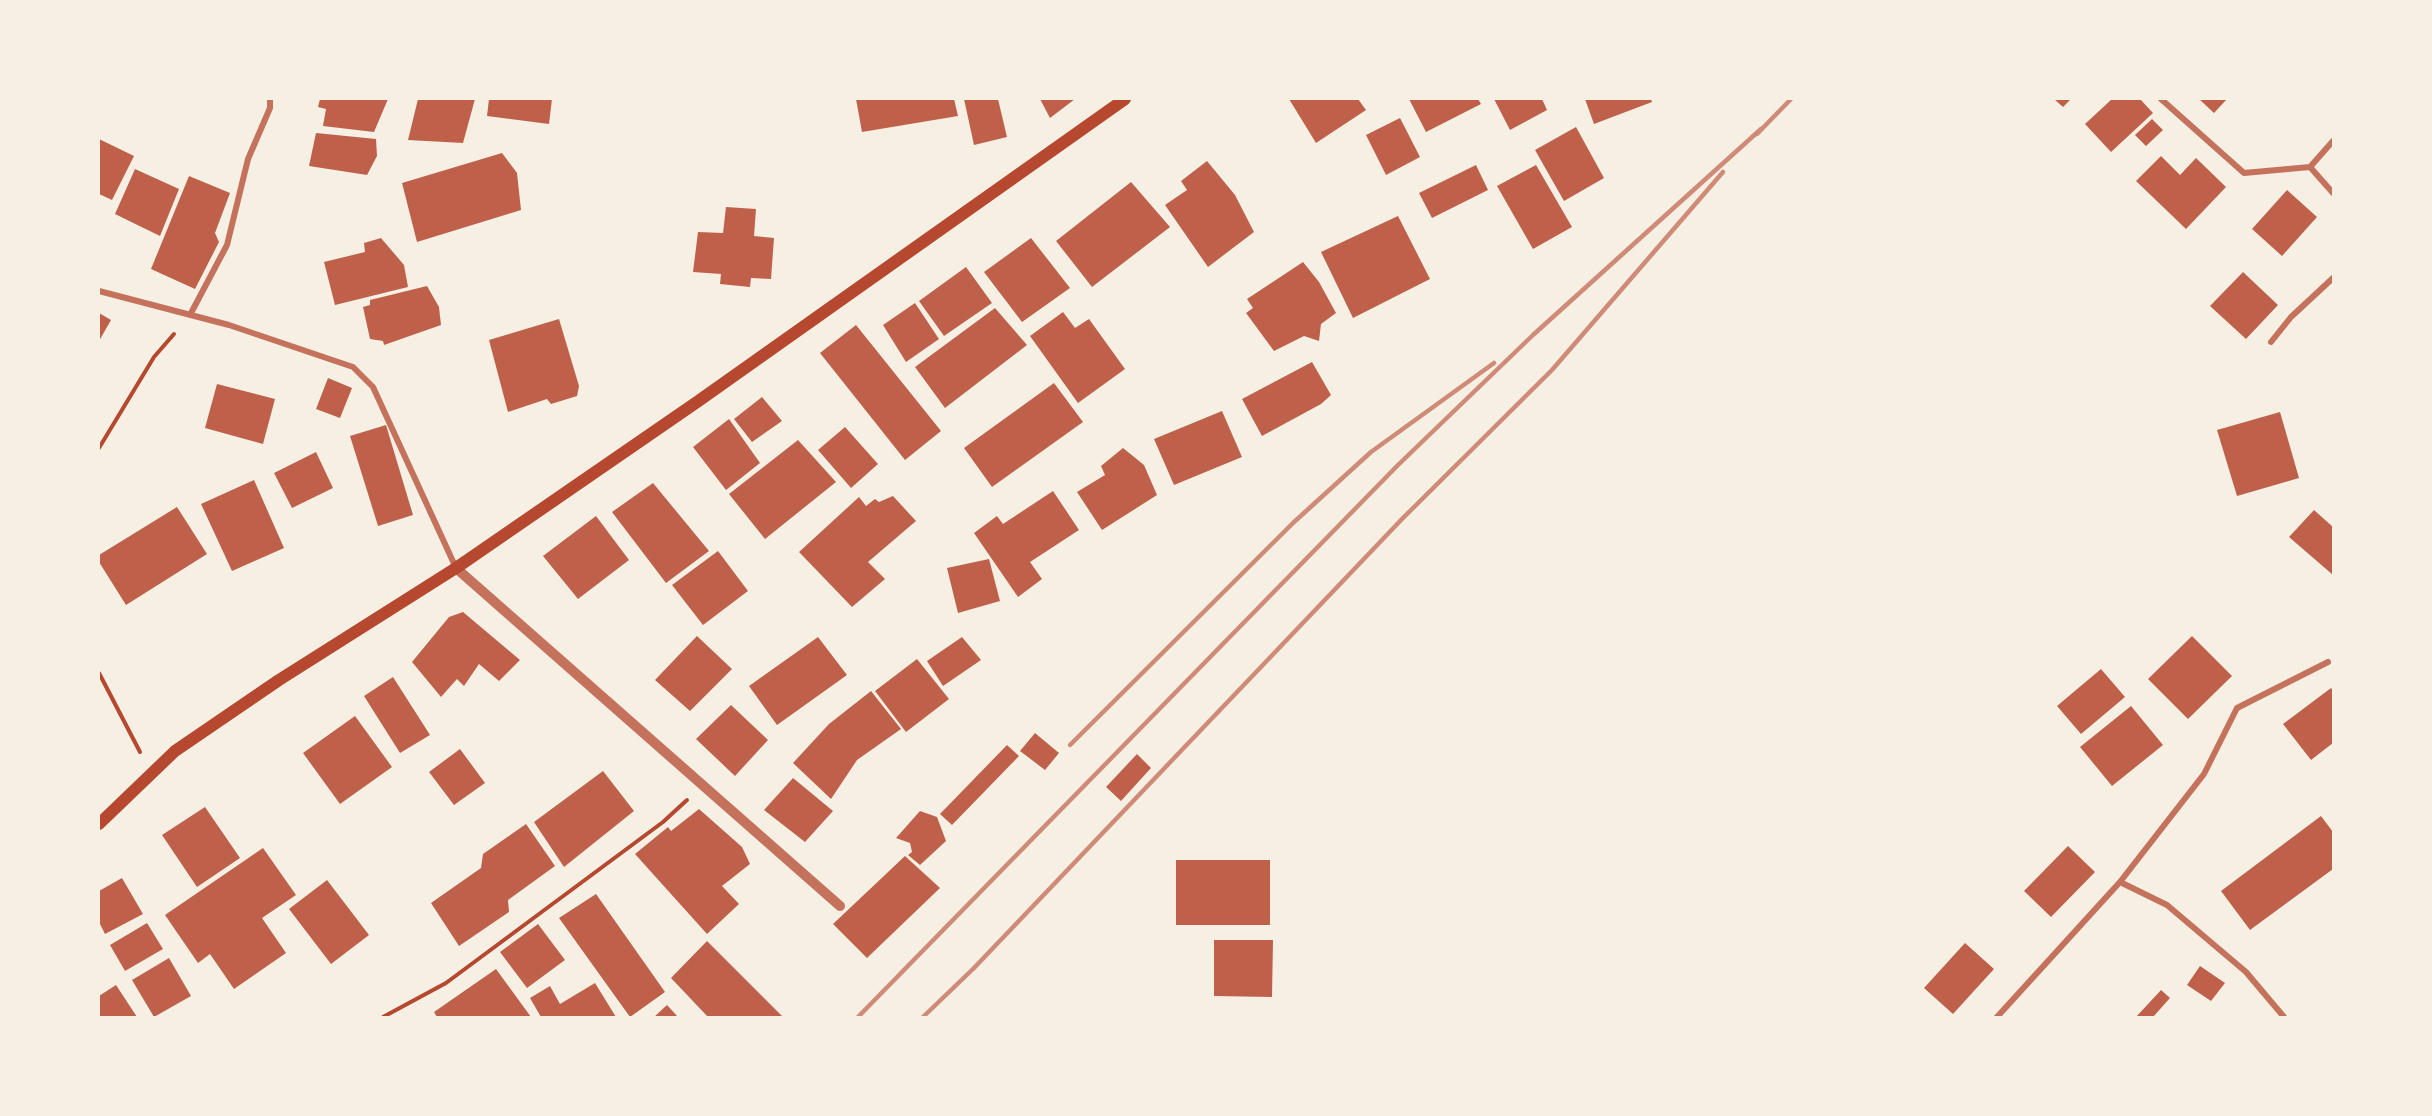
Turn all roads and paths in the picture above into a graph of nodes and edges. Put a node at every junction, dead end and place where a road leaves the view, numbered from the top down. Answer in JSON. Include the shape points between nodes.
{"nodes":[{"id":1,"x":270,"y":99,"type":"edge"},
{"id":2,"x":2161,"y":99,"type":"edge"},
{"id":3,"x":1117,"y":101,"type":"edge"},
{"id":4,"x":2333,"y":141,"type":"edge"},
{"id":5,"x":2310,"y":167,"type":"junction"},
{"id":6,"x":2333,"y":193,"type":"edge"},
{"id":7,"x":2333,"y":278,"type":"edge"},
{"id":8,"x":99,"y":291,"type":"edge"},
{"id":9,"x":190,"y":315,"type":"junction"},
{"id":10,"x":2271,"y":342,"type":"dead end"},
{"id":11,"x":99,"y":448,"type":"edge"},
{"id":12,"x":456,"y":568,"type":"junction"},
{"id":13,"x":2328,"y":662,"type":"dead end"},
{"id":14,"x":99,"y":673,"type":"edge"},
{"id":15,"x":151,"y":774,"type":"junction"},
{"id":16,"x":702,"y":785,"type":"junction"},
{"id":17,"x":99,"y":824,"type":"edge"},
{"id":18,"x":2120,"y":882,"type":"junction"},
{"id":19,"x":840,"y":906,"type":"dead end"},
{"id":20,"x":383,"y":1017,"type":"edge"},
{"id":21,"x":1997,"y":1017,"type":"edge"},
{"id":22,"x":2284,"y":1017,"type":"edge"}],
"edges":[{"from":1,"to":9,"type":"street","via":[[270,108],[248,159],[227,245]]},
{"from":2,"to":5,"type":"street","via":[[2244,173]]},
{"from":3,"to":12,"type":"main road","via":[[697,402]]},
{"from":4,"to":5,"type":"street"},
{"from":5,"to":6,"type":"street"},
{"from":7,"to":10,"type":"street","via":[[2291,317]]},
{"from":8,"to":9,"type":"street"},
{"from":9,"to":11,"type":"path","via":[[154,357]]},
{"from":9,"to":12,"type":"street","via":[[352,367],[373,387]]},
{"from":12,"to":15,"type":"main road","via":[[279,680],[175,751]]},
{"from":12,"to":16,"type":"street"},
{"from":13,"to":18,"type":"street","via":[[2237,708],[2204,774]]},
{"from":14,"to":15,"type":"path"},
{"from":15,"to":17,"type":"main road"},
{"from":16,"to":19,"type":"street"},
{"from":16,"to":20,"type":"path","via":[[663,822],[446,983]]},
{"from":18,"to":21,"type":"street"},
{"from":18,"to":22,"type":"street","via":[[2167,905],[2246,972]]}]}
